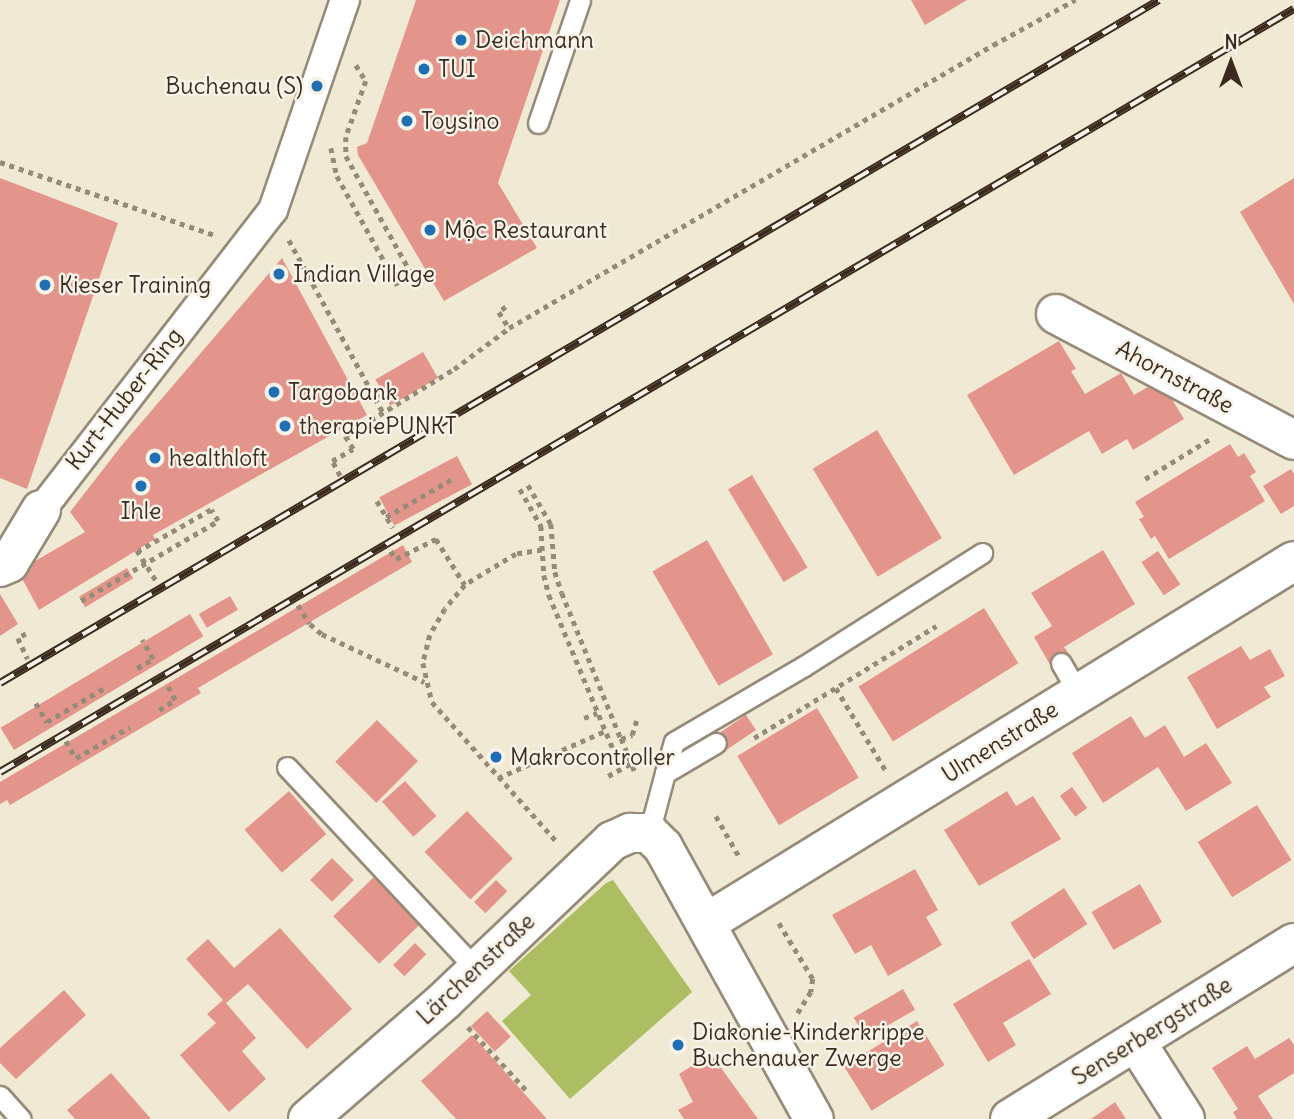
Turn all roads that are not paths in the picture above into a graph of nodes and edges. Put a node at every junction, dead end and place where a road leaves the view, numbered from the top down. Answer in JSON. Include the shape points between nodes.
{"nodes":[{"id":1,"x":345,"y":0,"type":"edge"},
{"id":2,"x":580,"y":0,"type":"edge"},
{"id":3,"x":553,"y":80,"type":"junction"},
{"id":4,"x":572,"y":88,"type":"dead end"},
{"id":5,"x":537,"y":123,"type":"dead end"},
{"id":6,"x":1056,"y":314,"type":"dead end"},
{"id":7,"x":1294,"y":440,"type":"edge"},
{"id":8,"x":41,"y":510,"type":"joint"},
{"id":9,"x":982,"y":553,"type":"dead end"},
{"id":10,"x":1294,"y":561,"type":"edge"},
{"id":11,"x":0,"y":568,"type":"edge"},
{"id":12,"x":716,"y":743,"type":"dead end"},
{"id":13,"x":287,"y":767,"type":"dead end"},
{"id":14,"x":665,"y":773,"type":"junction"},
{"id":15,"x":649,"y":833,"type":"junction"},
{"id":16,"x":706,"y":923,"type":"junction"},
{"id":17,"x":1294,"y":943,"type":"edge"},
{"id":18,"x":477,"y":970,"type":"junction"},
{"id":19,"x":1136,"y":1042,"type":"junction"},
{"id":20,"x":0,"y":1096,"type":"edge"},
{"id":21,"x":21,"y":1119,"type":"edge"},
{"id":22,"x":308,"y":1119,"type":"edge"},
{"id":23,"x":814,"y":1119,"type":"edge"},
{"id":24,"x":1010,"y":1119,"type":"edge"},
{"id":25,"x":1185,"y":1119,"type":"edge"}],
"edges":[{"from":1,"to":8,"type":"street","name":"Kurt-Huber-Ring","via":[[273,210]]},
{"from":2,"to":3,"type":"lane"},
{"from":3,"to":4,"type":"lane"},
{"from":3,"to":5,"type":"lane"},
{"from":6,"to":7,"type":"street","name":"Ahornstraße"},
{"from":8,"to":11,"type":"street","name":"Kurt-Huber-Ring","via":[[9,563]]},
{"from":9,"to":14,"type":"lane","via":[[674,742]]},
{"from":10,"to":16,"type":"street","name":"Ulmenstraße","via":[[1070,679],[905,802]]},
{"from":12,"to":14,"type":"lane"},
{"from":13,"to":18,"type":"lane"},
{"from":14,"to":15,"type":"lane"},
{"from":15,"to":16,"type":"street","via":[[663,847]]},
{"from":15,"to":18,"type":"street","name":"Lärchenstraße","via":[[630,833],[612,841]]},
{"from":16,"to":23,"type":"street"},
{"from":17,"to":19,"type":"street","name":"Senserbergstraße"},
{"from":18,"to":22,"type":"street","name":"Lärchenstraße"},
{"from":19,"to":24,"type":"street","name":"Senserbergstraße"},
{"from":19,"to":25,"type":"street"},
{"from":20,"to":21,"type":"lane"}]}
